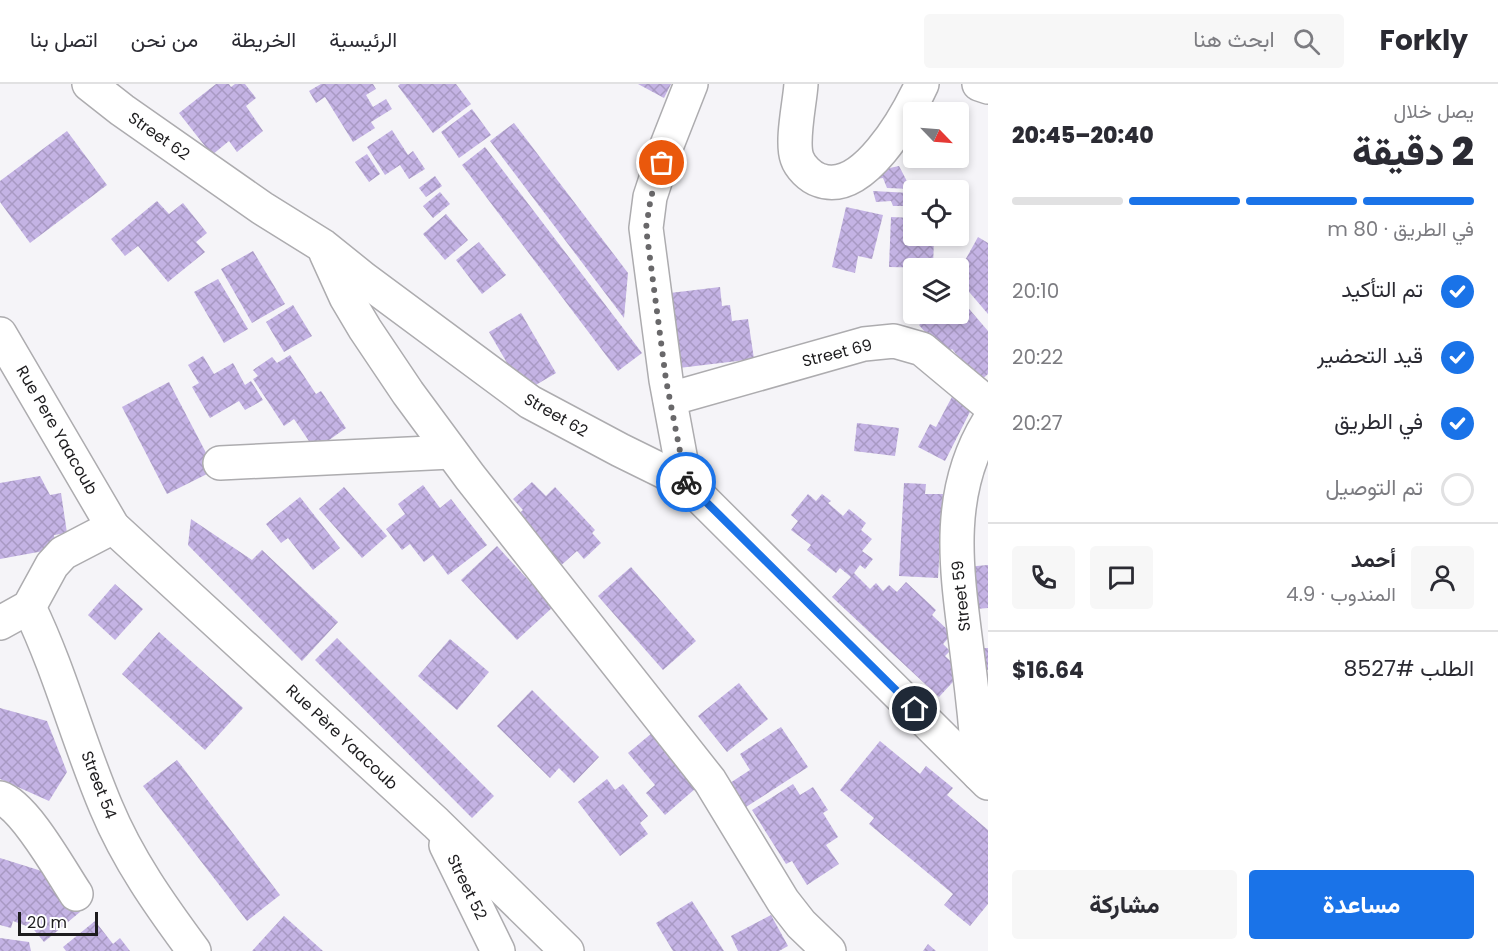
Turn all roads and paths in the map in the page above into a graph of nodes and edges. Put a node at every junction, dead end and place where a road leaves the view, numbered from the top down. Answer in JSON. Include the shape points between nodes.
{"nodes":[{"id":1,"x":89,"y":84,"type":"edge"},
{"id":2,"x":691,"y":84,"type":"edge"},
{"id":3,"x":801,"y":84,"type":"edge"},
{"id":4,"x":922,"y":84,"type":"edge"},
{"id":5,"x":979,"y":84,"type":"edge"},
{"id":6,"x":988,"y":87,"type":"edge"},
{"id":7,"x":323,"y":246,"type":"junction"},
{"id":8,"x":0,"y":334,"type":"edge"},
{"id":9,"x":670,"y":399,"type":"junction"},
{"id":10,"x":988,"y":404,"type":"edge"},
{"id":11,"x":988,"y":423,"type":"edge"},
{"id":12,"x":451,"y":452,"type":"junction"},
{"id":13,"x":220,"y":463,"type":"dead end"},
{"id":14,"x":685,"y":482,"type":"junction"},
{"id":15,"x":113,"y":526,"type":"junction"},
{"id":16,"x":29,"y":607,"type":"junction"},
{"id":17,"x":0,"y":623,"type":"edge"},
{"id":18,"x":983,"y":779,"type":"edge"},
{"id":19,"x":0,"y":798,"type":"edge"},
{"id":20,"x":436,"y":823,"type":"junction"},
{"id":21,"x":76,"y":894,"type":"dead end"},
{"id":22,"x":194,"y":951,"type":"edge"},
{"id":23,"x":498,"y":951,"type":"edge"},
{"id":24,"x":567,"y":951,"type":"edge"},
{"id":25,"x":829,"y":951,"type":"edge"}],
"edges":[{"from":1,"to":7,"type":"street","name":"Street 62","via":[[262,208]]},
{"from":2,"to":9,"type":"street","via":[[657,177],[646,228]]},
{"from":3,"to":4,"type":"street","via":[[797,158],[810,176],[821,182],[833,182],[845,181],[861,170],[891,138]]},
{"from":5,"to":6,"type":"street"},
{"from":7,"to":12,"type":"street","via":[[365,329]]},
{"from":7,"to":14,"type":"street","name":"Street 62","via":[[530,402]]},
{"from":8,"to":15,"type":"street","name":"Rue Pere Yaacoub"},
{"from":9,"to":10,"type":"street","name":"Street 69","via":[[864,344],[894,341],[922,349]]},
{"from":9,"to":14,"type":"street"},
{"from":11,"to":18,"type":"street","name":"Street 59","via":[[971,457],[957,513],[960,594]]},
{"from":12,"to":13,"type":"street"},
{"from":12,"to":25,"type":"street","via":[[710,781],[783,901]]},
{"from":14,"to":18,"type":"street","name":"Street 62"},
{"from":15,"to":16,"type":"street","via":[[63,553]]},
{"from":15,"to":20,"type":"street","name":"Rue Père Yaacoub"},
{"from":16,"to":17,"type":"street"},
{"from":16,"to":22,"type":"street","name":"Street 54","via":[[125,848],[152,895]]},
{"from":19,"to":21,"type":"street","via":[[26,820]]},
{"from":20,"to":23,"type":"street","name":"Street 52"},
{"from":20,"to":24,"type":"street","name":"Rue Père Yaacoub"}]}
